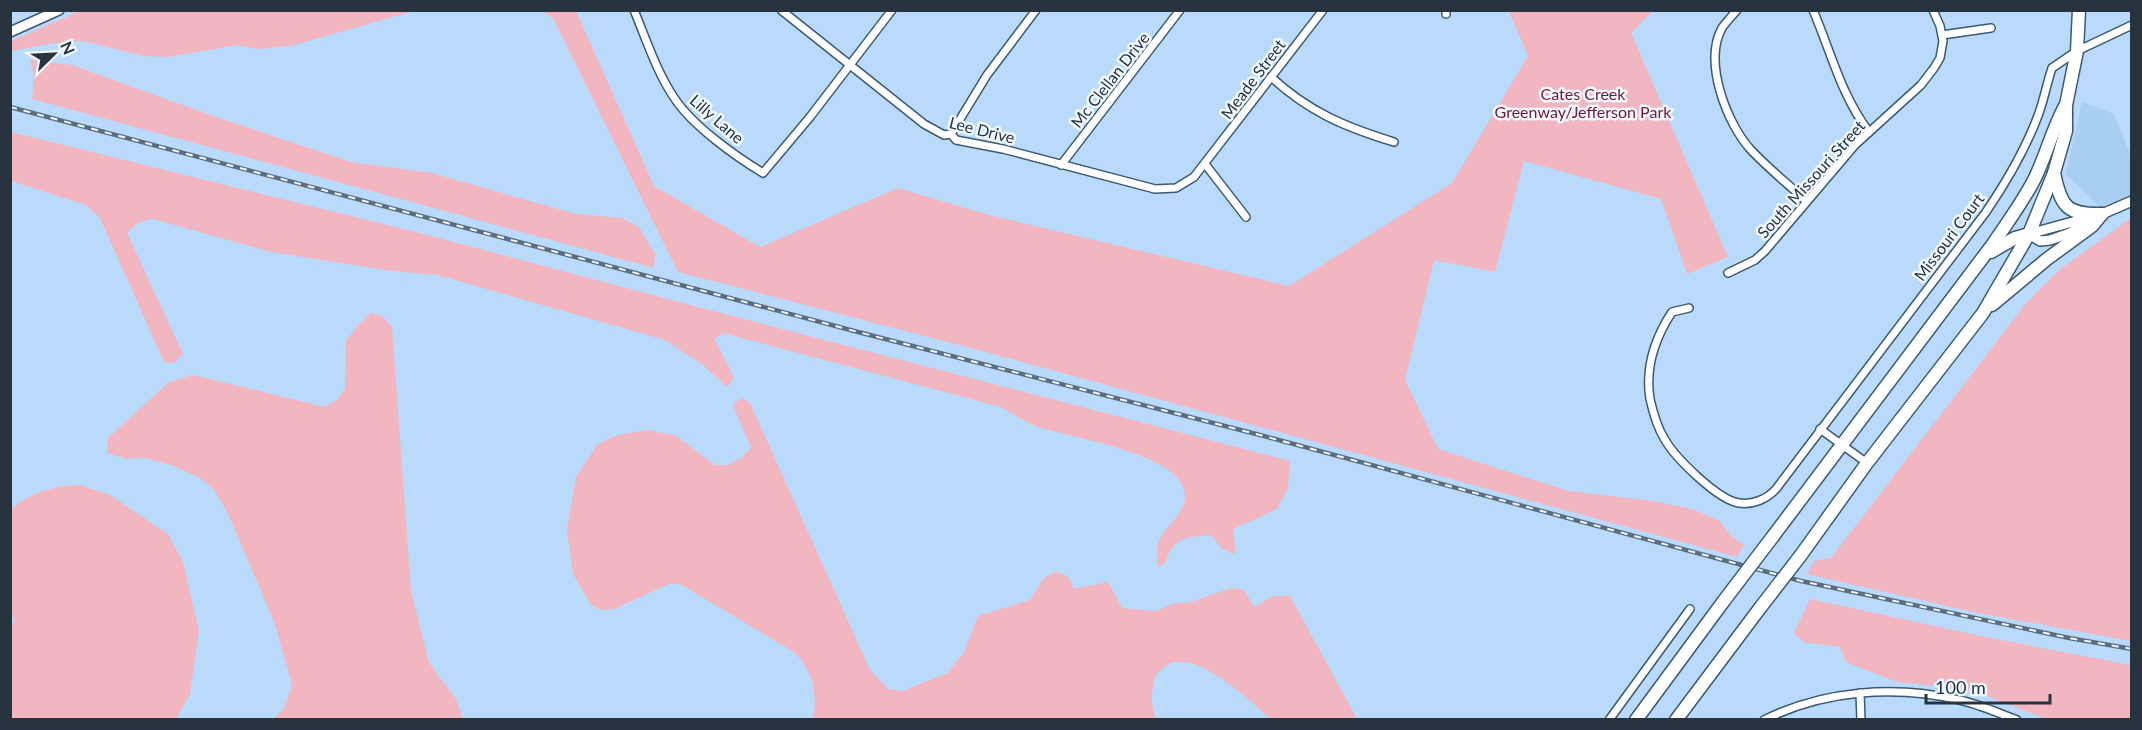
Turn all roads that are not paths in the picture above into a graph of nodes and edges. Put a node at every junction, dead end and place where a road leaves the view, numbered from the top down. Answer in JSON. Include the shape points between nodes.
{"nodes":[{"id":1,"x":634,"y":10,"type":"edge"},
{"id":2,"x":782,"y":10,"type":"edge"},
{"id":3,"x":892,"y":10,"type":"edge"},
{"id":4,"x":1036,"y":10,"type":"edge"},
{"id":5,"x":1180,"y":10,"type":"edge"},
{"id":6,"x":1323,"y":10,"type":"edge"},
{"id":7,"x":1737,"y":10,"type":"edge"},
{"id":8,"x":1813,"y":10,"type":"edge"},
{"id":9,"x":1933,"y":10,"type":"edge"},
{"id":10,"x":2079,"y":10,"type":"edge"},
{"id":11,"x":58,"y":11,"type":"edge"},
{"id":12,"x":2132,"y":25,"type":"edge"},
{"id":13,"x":1991,"y":28,"type":"dead end"},
{"id":14,"x":10,"y":32,"type":"edge"},
{"id":15,"x":1942,"y":35,"type":"junction"},
{"id":16,"x":2077,"y":51,"type":"junction"},
{"id":17,"x":849,"y":66,"type":"junction"},
{"id":18,"x":1271,"y":77,"type":"junction"},
{"id":19,"x":2066,"y":105,"type":"junction"},
{"id":20,"x":1869,"y":132,"type":"junction"},
{"id":21,"x":951,"y":134,"type":"junction"},
{"id":22,"x":1394,"y":142,"type":"dead end"},
{"id":23,"x":1205,"y":164,"type":"junction"},
{"id":24,"x":1061,"y":165,"type":"junction"},
{"id":25,"x":2054,"y":173,"type":"junction"},
{"id":26,"x":1806,"y":201,"type":"junction"},
{"id":27,"x":2022,"y":201,"type":"junction"},
{"id":28,"x":2132,"y":201,"type":"edge"},
{"id":29,"x":2102,"y":214,"type":"junction"},
{"id":30,"x":1246,"y":217,"type":"dead end"},
{"id":31,"x":2029,"y":234,"type":"junction"},
{"id":32,"x":1981,"y":260,"type":"junction"},
{"id":33,"x":1728,"y":273,"type":"dead end"},
{"id":34,"x":1689,"y":308,"type":"dead end"},
{"id":35,"x":1983,"y":313,"type":"junction"},
{"id":36,"x":1820,"y":429,"type":"junction"},
{"id":37,"x":1841,"y":444,"type":"junction"},
{"id":38,"x":1867,"y":463,"type":"junction"},
{"id":39,"x":1690,"y":609,"type":"dead end"},
{"id":40,"x":1860,"y":693,"type":"junction"},
{"id":41,"x":1609,"y":720,"type":"edge"},
{"id":42,"x":1636,"y":720,"type":"edge"},
{"id":43,"x":1676,"y":720,"type":"edge"},
{"id":44,"x":1764,"y":720,"type":"edge"},
{"id":45,"x":1861,"y":720,"type":"edge"},
{"id":46,"x":2017,"y":720,"type":"edge"}],
"edges":[{"from":1,"to":17,"type":"street","name":"Lilly Lane","via":[[669,90],[680,106],[718,141],[763,173]]},
{"from":2,"to":17,"type":"street","name":"Lee Drive"},
{"from":3,"to":17,"type":"street"},
{"from":4,"to":21,"type":"street","via":[[987,75]]},
{"from":5,"to":24,"type":"street","name":"Mc Clellan Drive"},
{"from":6,"to":18,"type":"street","name":"Meade Street"},
{"from":7,"to":26,"type":"street","via":[[1721,29],[1718,44],[1716,76],[1722,100],[1750,149]]},
{"from":8,"to":20,"type":"street","via":[[1842,87]]},
{"from":9,"to":15,"type":"street"},
{"from":10,"to":16,"type":"highway"},
{"from":11,"to":14,"type":"main road"},
{"from":12,"to":16,"type":"street"},
{"from":13,"to":15,"type":"street"},
{"from":15,"to":20,"type":"street","name":"South Missouri Street","via":[[1935,68]]},
{"from":16,"to":19,"type":"highway"},
{"from":16,"to":36,"type":"street","name":"Missouri Court","via":[[2052,68],[2031,134],[1996,197]]},
{"from":17,"to":21,"type":"street","name":"Lee Drive","via":[[924,124],[944,135]]},
{"from":18,"to":22,"type":"street","via":[[1316,112]]},
{"from":18,"to":23,"type":"street","name":"Meade Street"},
{"from":19,"to":25,"type":"highway","via":[[2066,131]]},
{"from":19,"to":27,"type":"highway"},
{"from":20,"to":26,"type":"street","name":"South Missouri Street"},
{"from":21,"to":24,"type":"street","name":"Lee Drive","via":[[956,140]]},
{"from":23,"to":24,"type":"street","name":"Lee Drive","via":[[1186,184],[1166,190]]},
{"from":23,"to":30,"type":"street"},
{"from":25,"to":29,"type":"highway","via":[[2058,192],[2070,208],[2083,214]]},
{"from":25,"to":31,"type":"highway"},
{"from":26,"to":33,"type":"street","name":"South Missouri Street","via":[[1765,251]]},
{"from":27,"to":31,"type":"highway","via":[[2020,218]]},
{"from":27,"to":32,"type":"highway"},
{"from":28,"to":29,"type":"main road"},
{"from":29,"to":31,"type":"main road","via":[[2050,240],[2040,241]]},
{"from":29,"to":35,"type":"highway"},
{"from":31,"to":32,"type":"highway","via":[[2003,244]]},
{"from":31,"to":35,"type":"highway"},
{"from":32,"to":37,"type":"highway"},
{"from":34,"to":36,"type":"street","name":"Missouri Court","via":[[1672,312],[1664,325],[1653,354],[1649,388],[1663,437],[1691,472],[1738,503],[1757,502],[1776,489]]},
{"from":35,"to":38,"type":"highway"},
{"from":36,"to":37,"type":"street"},
{"from":37,"to":38,"type":"street"},
{"from":37,"to":42,"type":"highway","bridge":true},
{"from":38,"to":43,"type":"highway","bridge":true},
{"from":39,"to":41,"type":"street"},
{"from":40,"to":44,"type":"street","via":[[1806,703]]},
{"from":40,"to":45,"type":"street"},
{"from":40,"to":46,"type":"street","via":[[1931,694],[1962,700]]}]}
